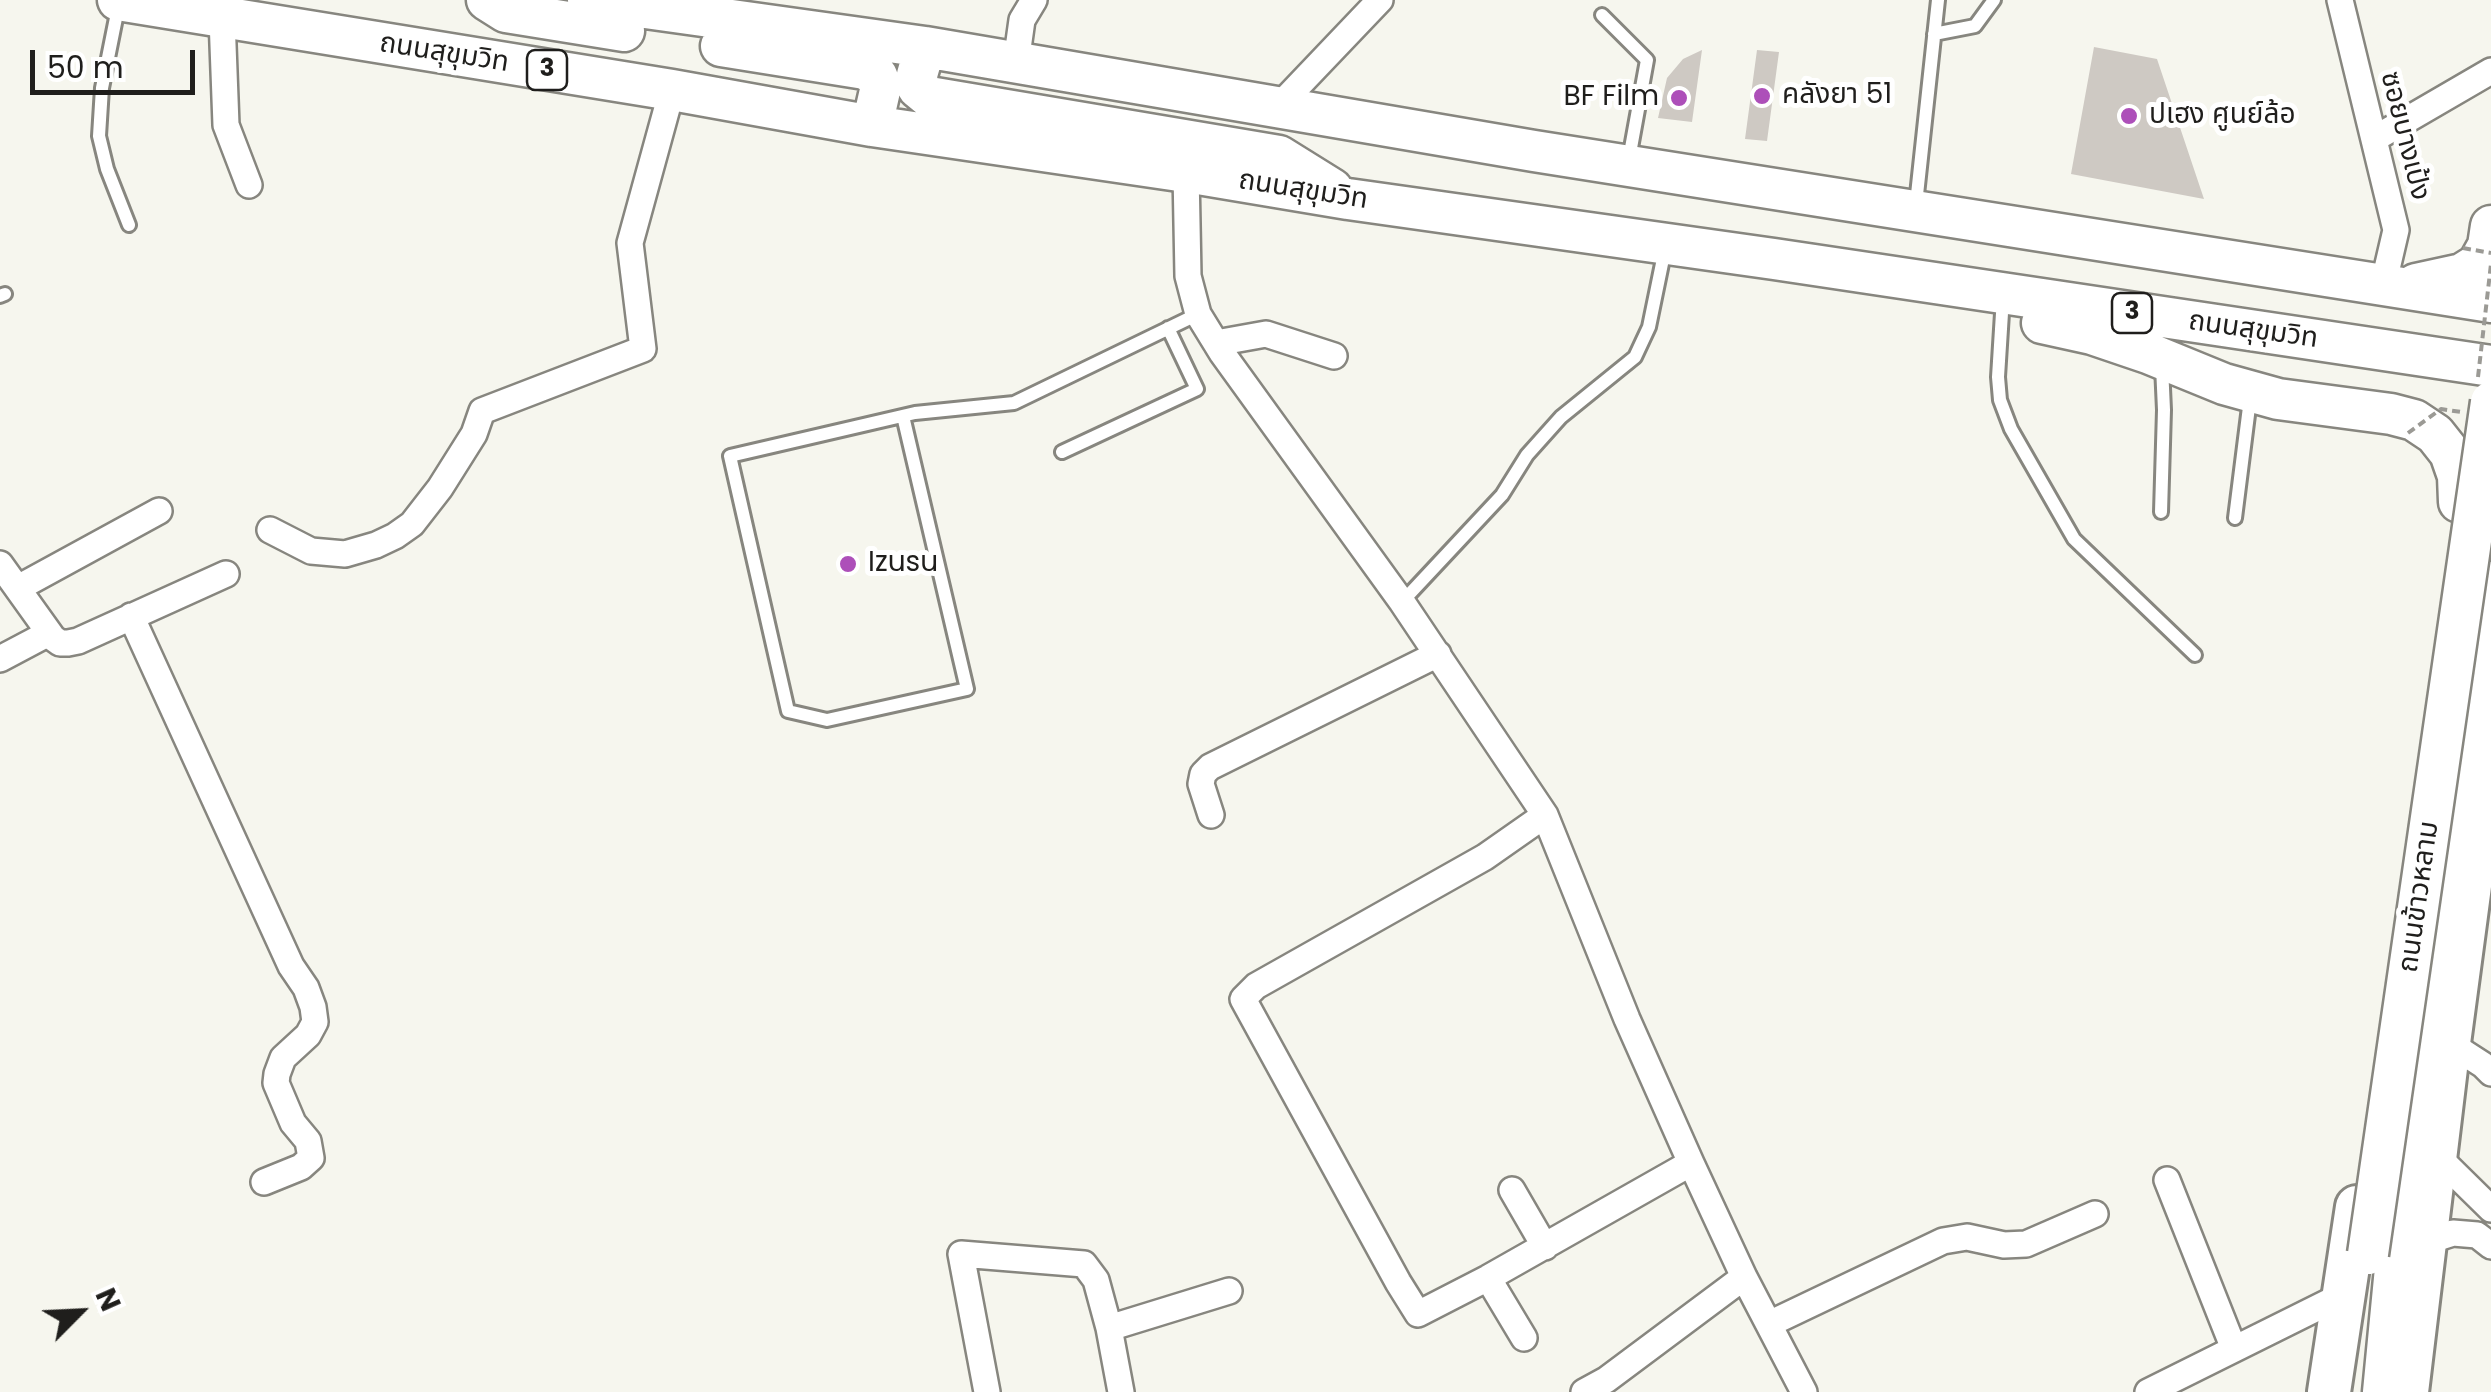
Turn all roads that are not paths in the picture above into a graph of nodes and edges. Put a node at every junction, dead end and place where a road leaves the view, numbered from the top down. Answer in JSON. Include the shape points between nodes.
{"nodes":[{"id":1,"x":119,"y":0,"type":"edge"},
{"id":2,"x":487,"y":0,"type":"edge"},
{"id":3,"x":588,"y":0,"type":"edge"},
{"id":4,"x":1034,"y":0,"type":"edge"},
{"id":5,"x":1380,"y":0,"type":"edge"},
{"id":6,"x":1938,"y":0,"type":"edge"},
{"id":7,"x":1994,"y":0,"type":"edge"},
{"id":8,"x":2340,"y":0,"type":"edge"},
{"id":9,"x":1602,"y":14,"type":"dead end"},
{"id":10,"x":222,"y":18,"type":"junction"},
{"id":11,"x":1934,"y":34,"type":"junction"},
{"id":12,"x":925,"y":47,"type":"junction"},
{"id":13,"x":1016,"y":63,"type":"junction"},
{"id":14,"x":2491,"y":71,"type":"edge"},
{"id":15,"x":672,"y":90,"type":"junction"},
{"id":16,"x":1278,"y":107,"type":"junction"},
{"id":17,"x":872,"y":126,"type":"junction"},
{"id":18,"x":2374,"y":139,"type":"junction"},
{"id":19,"x":1628,"y":166,"type":"junction"},
{"id":20,"x":1186,"y":172,"type":"junction"},
{"id":21,"x":250,"y":186,"type":"dead end"},
{"id":22,"x":1348,"y":200,"type":"junction"},
{"id":23,"x":1916,"y":212,"type":"junction"},
{"id":24,"x":129,"y":225,"type":"dead end"},
{"id":25,"x":2477,"y":237,"type":"edge"},
{"id":26,"x":1666,"y":244,"type":"junction"},
{"id":27,"x":1774,"y":259,"type":"junction"},
{"id":28,"x":2390,"y":287,"type":"junction"},
{"id":29,"x":2491,"y":302,"type":"edge"},
{"id":30,"x":2002,"y":313,"type":"junction"},
{"id":31,"x":1198,"y":314,"type":"junction"},
{"id":32,"x":1168,"y":328,"type":"junction"},
{"id":33,"x":1216,"y":343,"type":"junction"},
{"id":34,"x":1334,"y":356,"type":"dead end"},
{"id":35,"x":2162,"y":358,"type":"junction"},
{"id":36,"x":2251,"y":392,"type":"junction"},
{"id":37,"x":2485,"y":398,"type":"edge"},
{"id":38,"x":903,"y":416,"type":"junction"},
{"id":39,"x":1062,"y":452,"type":"dead end"},
{"id":40,"x":2459,"y":502,"type":"junction"},
{"id":41,"x":159,"y":510,"type":"dead end"},
{"id":42,"x":2161,"y":512,"type":"dead end"},
{"id":43,"x":2234,"y":518,"type":"dead end"},
{"id":44,"x":270,"y":530,"type":"dead end"},
{"id":45,"x":0,"y":565,"type":"edge"},
{"id":46,"x":226,"y":574,"type":"dead end"},
{"id":47,"x":2491,"y":582,"type":"edge"},
{"id":48,"x":18,"y":588,"type":"junction"},
{"id":49,"x":1402,"y":602,"type":"junction"},
{"id":50,"x":132,"y":616,"type":"junction"},
{"id":51,"x":48,"y":633,"type":"junction"},
{"id":52,"x":1438,"y":654,"type":"junction"},
{"id":53,"x":2194,"y":655,"type":"dead end"},
{"id":54,"x":0,"y":660,"type":"edge"},
{"id":55,"x":2491,"y":728,"type":"edge"},
{"id":56,"x":1210,"y":815,"type":"dead end"},
{"id":57,"x":1546,"y":815,"type":"junction"},
{"id":58,"x":2449,"y":1043,"type":"junction"},
{"id":59,"x":2491,"y":1074,"type":"edge"},
{"id":60,"x":2436,"y":1155,"type":"junction"},
{"id":61,"x":1691,"y":1164,"type":"junction"},
{"id":62,"x":2168,"y":1180,"type":"dead end"},
{"id":63,"x":264,"y":1182,"type":"dead end"},
{"id":64,"x":1512,"y":1190,"type":"dead end"},
{"id":65,"x":2491,"y":1209,"type":"edge"},
{"id":66,"x":2095,"y":1214,"type":"dead end"},
{"id":67,"x":2491,"y":1246,"type":"edge"},
{"id":68,"x":1545,"y":1247,"type":"junction"},
{"id":69,"x":2396,"y":1254,"type":"junction"},
{"id":70,"x":1744,"y":1277,"type":"junction"},
{"id":71,"x":1488,"y":1278,"type":"junction"},
{"id":72,"x":1229,"y":1291,"type":"dead end"},
{"id":73,"x":2345,"y":1294,"type":"junction"},
{"id":74,"x":1769,"y":1324,"type":"junction"},
{"id":75,"x":1110,"y":1328,"type":"junction"},
{"id":76,"x":1524,"y":1338,"type":"dead end"},
{"id":77,"x":2234,"y":1349,"type":"junction"},
{"id":78,"x":987,"y":1392,"type":"edge"},
{"id":79,"x":1121,"y":1392,"type":"edge"},
{"id":80,"x":1584,"y":1392,"type":"edge"},
{"id":81,"x":1804,"y":1392,"type":"edge"},
{"id":82,"x":2148,"y":1392,"type":"edge"},
{"id":83,"x":2329,"y":1392,"type":"edge"},
{"id":84,"x":2348,"y":1392,"type":"edge"},
{"id":85,"x":2383,"y":1392,"type":"edge"},
{"id":86,"x":2408,"y":1392,"type":"edge"}],
"edges":[{"from":1,"to":10,"type":"main road","name":"ถนนสุขุมวิท","number":"3"},
{"from":1,"to":24,"type":"lane","via":[[99,136]]},
{"from":2,"to":17,"type":"main road","via":[[506,12],[865,69],[881,86]]},
{"from":3,"to":12,"type":"main road","via":[[759,18]]},
{"from":4,"to":13,"type":"street","via":[[1022,20]]},
{"from":5,"to":16,"type":"street"},
{"from":6,"to":11,"type":"lane"},
{"from":7,"to":11,"type":"lane","via":[[1975,26]]},
{"from":8,"to":18,"type":"street","name":"ซอยบางเป้ง"},
{"from":9,"to":19,"type":"lane","via":[[1647,60]]},
{"from":10,"to":15,"type":"main road","name":"ถนนสุขุมวิท","number":"3"},
{"from":10,"to":21,"type":"street","via":[[226,125]]},
{"from":11,"to":23,"type":"lane"},
{"from":12,"to":13,"type":"main road"},
{"from":12,"to":22,"type":"main road","via":[[918,88],[930,97],[1279,156]]},
{"from":13,"to":16,"type":"main road"},
{"from":14,"to":18,"type":"street"},
{"from":15,"to":17,"type":"main road","name":"ถนนสุขุมวิท","number":"3"},
{"from":15,"to":44,"type":"street","via":[[630,243],[643,350],[482,411],[422,512],[386,540],[345,554],[311,551]]},
{"from":16,"to":19,"type":"main road"},
{"from":17,"to":20,"type":"main road","name":"ถนนสุขุมวิท","number":"3"},
{"from":18,"to":28,"type":"street","name":"ซอยบางเป้ง","via":[[2396,230]]},
{"from":19,"to":23,"type":"main road"},
{"from":20,"to":22,"type":"main road","name":"ถนนสุขุมวิท","number":"3"},
{"from":20,"to":31,"type":"street","via":[[1188,276]]},
{"from":22,"to":26,"type":"main road","name":"ถนนสุขุมวิท","number":"3"},
{"from":23,"to":28,"type":"main road"},
{"from":25,"to":28,"type":"main road","via":[[2488,246],[2462,274]]},
{"from":26,"to":27,"type":"main road","name":"ถนนสุขุมวิท","number":"3"},
{"from":26,"to":49,"type":"lane","via":[[1649,328],[1635,357],[1561,417],[1502,495]]},
{"from":27,"to":30,"type":"main road"},
{"from":27,"to":37,"type":"main road","name":"ถนนสุขุมวิท","number":"3"},
{"from":28,"to":29,"type":"main road"},
{"from":30,"to":35,"type":"main road"},
{"from":30,"to":53,"type":"lane","via":[[1998,377],[2011,429],[2074,539]]},
{"from":31,"to":32,"type":"lane"},
{"from":31,"to":33,"type":"street"},
{"from":32,"to":38,"type":"lane","via":[[1014,403]]},
{"from":32,"to":39,"type":"lane","via":[[1197,389]]},
{"from":33,"to":34,"type":"street","via":[[1266,334]]},
{"from":33,"to":49,"type":"street"},
{"from":35,"to":36,"type":"main road"},
{"from":35,"to":42,"type":"lane"},
{"from":36,"to":40,"type":"main road","via":[[2414,420],[2450,453]]},
{"from":36,"to":43,"type":"lane"},
{"from":37,"to":40,"type":"highway"},
{"from":37,"to":69,"type":"main road","name":"ถนนข้าวหลาม","bridge":true},
{"from":38,"to":38,"type":"lane","via":[[730,456],[788,711],[827,720],[967,689]]},
{"from":40,"to":73,"type":"highway"},
{"from":41,"to":48,"type":"street"},
{"from":45,"to":48,"type":"street"},
{"from":46,"to":50,"type":"street"},
{"from":47,"to":69,"type":"main road","name":"ถนนข้าวหลาม"},
{"from":48,"to":51,"type":"street"},
{"from":49,"to":52,"type":"street"},
{"from":50,"to":51,"type":"street","via":[[78,641],[60,643]]},
{"from":50,"to":63,"type":"street","via":[[313,1007],[315,1022],[283,1058],[276,1083],[311,1158]]},
{"from":51,"to":54,"type":"street"},
{"from":52,"to":56,"type":"street","via":[[1210,767],[1202,784]]},
{"from":52,"to":57,"type":"street"},
{"from":55,"to":58,"type":"highway"},
{"from":57,"to":61,"type":"street"},
{"from":57,"to":71,"type":"street","via":[[1243,999],[1418,1314]]},
{"from":58,"to":59,"type":"street"},
{"from":58,"to":60,"type":"highway"},
{"from":60,"to":65,"type":"street"},
{"from":60,"to":69,"type":"highway"},
{"from":61,"to":68,"type":"street"},
{"from":61,"to":70,"type":"street"},
{"from":62,"to":77,"type":"street"},
{"from":64,"to":68,"type":"street"},
{"from":66,"to":74,"type":"street","via":[[2026,1244],[1944,1241]]},
{"from":67,"to":69,"type":"street","via":[[2478,1235],[2453,1233]]},
{"from":68,"to":71,"type":"street"},
{"from":69,"to":84,"type":"main road","name":"ถนนข้าวหลาม"},
{"from":69,"to":85,"type":"main road","name":"ถนนข้าวหลาม"},
{"from":69,"to":86,"type":"highway"},
{"from":70,"to":74,"type":"street"},
{"from":70,"to":80,"type":"street"},
{"from":71,"to":76,"type":"street"},
{"from":72,"to":75,"type":"street"},
{"from":73,"to":77,"type":"street"},
{"from":73,"to":83,"type":"highway"},
{"from":74,"to":81,"type":"street"},
{"from":75,"to":78,"type":"street","via":[[1096,1280],[1084,1264],[961,1254]]},
{"from":75,"to":79,"type":"street"},
{"from":77,"to":82,"type":"street"}]}
